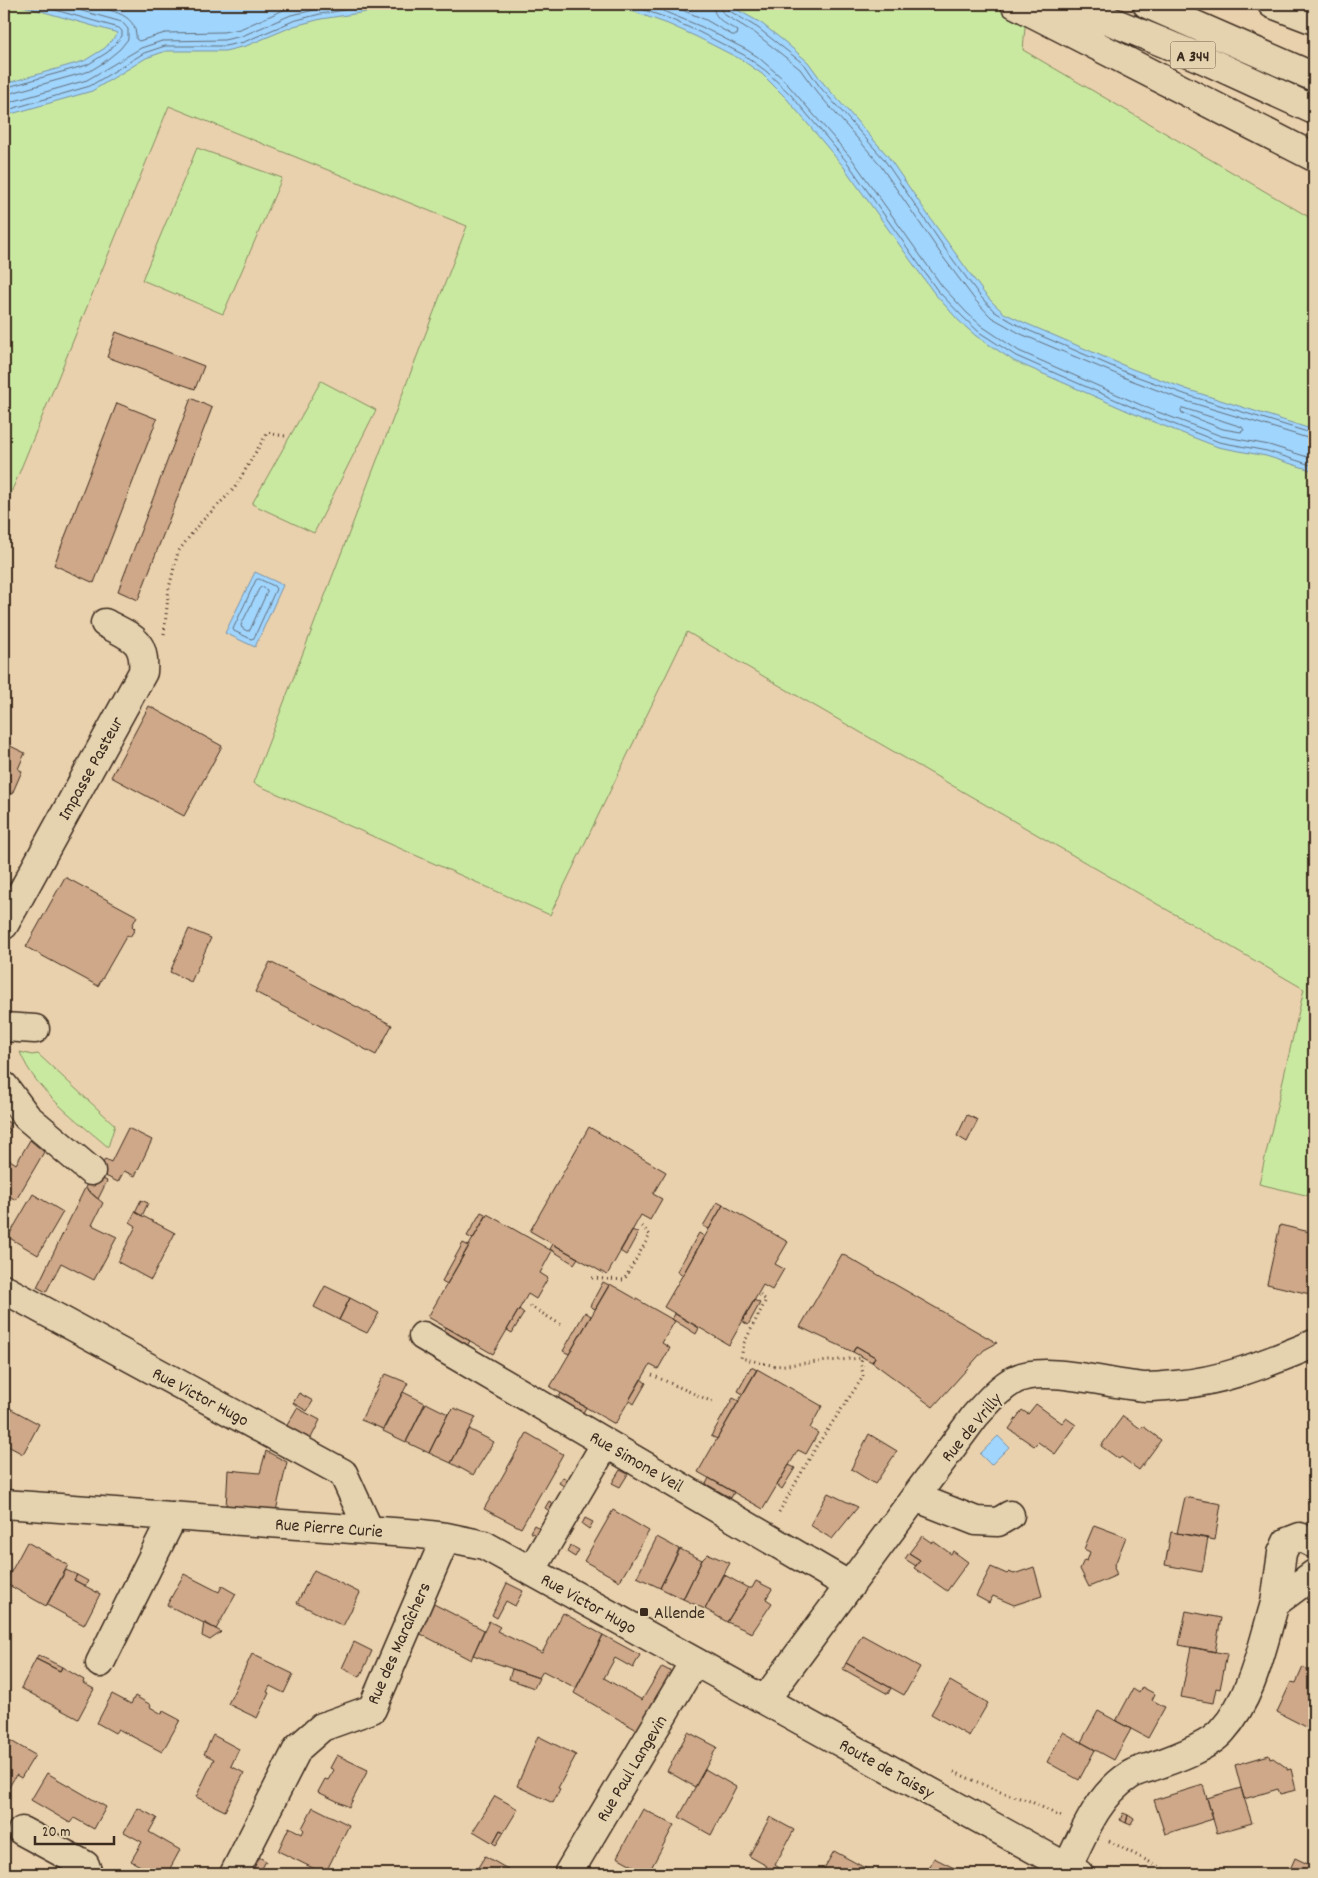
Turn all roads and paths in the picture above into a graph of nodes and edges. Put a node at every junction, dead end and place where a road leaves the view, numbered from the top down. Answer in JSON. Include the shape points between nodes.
{"nodes":[{"id":1,"x":1015,"y":4,"type":"edge"},
{"id":2,"x":1069,"y":4,"type":"edge"},
{"id":3,"x":1148,"y":4,"type":"edge"},
{"id":4,"x":1272,"y":4,"type":"edge"},
{"id":5,"x":1314,"y":20,"type":"edge"},
{"id":6,"x":1314,"y":77,"type":"edge"},
{"id":7,"x":1314,"y":110,"type":"edge"},
{"id":8,"x":1314,"y":157,"type":"edge"},
{"id":9,"x":285,"y":436,"type":"dead end"},
{"id":10,"x":105,"y":623,"type":"dead end"},
{"id":11,"x":140,"y":648,"type":"junction"},
{"id":12,"x":4,"y":925,"type":"edge"},
{"id":13,"x":4,"y":1027,"type":"edge"},
{"id":14,"x":35,"y":1029,"type":"dead end"},
{"id":15,"x":4,"y":1086,"type":"edge"},
{"id":16,"x":91,"y":1171,"type":"dead end"},
{"id":17,"x":642,"y":1226,"type":"dead end"},
{"id":18,"x":592,"y":1278,"type":"dead end"},
{"id":19,"x":4,"y":1289,"type":"edge"},
{"id":20,"x":760,"y":1295,"type":"dead end"},
{"id":21,"x":530,"y":1306,"type":"dead end"},
{"id":22,"x":563,"y":1326,"type":"dead end"},
{"id":23,"x":423,"y":1336,"type":"dead end"},
{"id":24,"x":1314,"y":1344,"type":"edge"},
{"id":25,"x":652,"y":1375,"type":"dead end"},
{"id":26,"x":715,"y":1403,"type":"dead end"},
{"id":27,"x":606,"y":1443,"type":"junction"},
{"id":28,"x":810,"y":1444,"type":"dead end"},
{"id":29,"x":816,"y":1447,"type":"junction"},
{"id":30,"x":915,"y":1497,"type":"junction"},
{"id":31,"x":4,"y":1504,"type":"edge"},
{"id":32,"x":1010,"y":1515,"type":"dead end"},
{"id":33,"x":173,"y":1516,"type":"junction"},
{"id":34,"x":369,"y":1530,"type":"junction"},
{"id":35,"x":765,"y":1536,"type":"junction"},
{"id":36,"x":446,"y":1537,"type":"junction"},
{"id":37,"x":1314,"y":1544,"type":"edge"},
{"id":38,"x":484,"y":1545,"type":"joint"},
{"id":39,"x":531,"y":1571,"type":"junction"},
{"id":40,"x":1314,"y":1574,"type":"edge"},
{"id":41,"x":850,"y":1586,"type":"junction"},
{"id":42,"x":1275,"y":1603,"type":"junction"},
{"id":43,"x":694,"y":1662,"type":"junction"},
{"id":44,"x":100,"y":1663,"type":"dead end"},
{"id":45,"x":765,"y":1700,"type":"junction"},
{"id":46,"x":950,"y":1770,"type":"dead end"},
{"id":47,"x":1087,"y":1829,"type":"junction"},
{"id":48,"x":22,"y":1831,"type":"dead end"},
{"id":49,"x":1070,"y":1872,"type":"edge"},
{"id":50,"x":88,"y":1874,"type":"edge"},
{"id":51,"x":234,"y":1874,"type":"edge"},
{"id":52,"x":568,"y":1874,"type":"edge"},
{"id":53,"x":1173,"y":1874,"type":"edge"}],
"edges":[{"from":1,"to":8,"type":"main road"},
{"from":2,"to":7,"type":"main road","number":"A 344","via":[[1203,59]]},
{"from":3,"to":6,"type":"main road","number":"A 344"},
{"from":4,"to":5,"type":"main road"},
{"from":9,"to":11,"type":"path","via":[[267,432],[234,489],[199,524],[178,552],[169,588],[164,638]]},
{"from":10,"to":11,"type":"main road","via":[[137,642]]},
{"from":11,"to":12,"type":"main road","name":"Impasse Pasteur","via":[[145,657],[143,672]]},
{"from":13,"to":14,"type":"main road"},
{"from":15,"to":16,"type":"main road","via":[[27,1117]]},
{"from":17,"to":18,"type":"path","via":[[650,1235],[624,1280]]},
{"from":19,"to":34,"type":"main road","name":"Rue Victor Hugo","via":[[343,1473]]},
{"from":20,"to":29,"type":"path","via":[[766,1300],[744,1343],[741,1358],[775,1366],[861,1358],[863,1377]]},
{"from":21,"to":22,"type":"path"},
{"from":23,"to":27,"type":"main road","name":"Rue Simone Veil"},
{"from":24,"to":30,"type":"main road","name":"Rue de Vrilly","via":[[1209,1382],[1146,1387],[1054,1375],[1031,1375],[1015,1380],[1000,1390],[975,1416]]},
{"from":25,"to":26,"type":"path"},
{"from":27,"to":35,"type":"main road","name":"Rue Simone Veil"},
{"from":27,"to":39,"type":"main road"},
{"from":28,"to":29,"type":"path"},
{"from":29,"to":35,"type":"path"},
{"from":30,"to":32,"type":"main road","via":[[976,1521],[998,1522]]},
{"from":30,"to":41,"type":"main road","name":"Rue de Vrilly"},
{"from":31,"to":33,"type":"main road","name":"Rue Pierre Curie"},
{"from":33,"to":34,"type":"main road","name":"Rue Pierre Curie"},
{"from":33,"to":44,"type":"main road"},
{"from":34,"to":36,"type":"main road","name":"Rue Pierre Curie"},
{"from":35,"to":41,"type":"main road","name":"Rue Simone Veil"},
{"from":36,"to":38,"type":"main road","name":"Rue Pierre Curie"},
{"from":36,"to":51,"type":"main road","name":"Rue des Maraîchers","via":[[372,1709],[322,1727],[298,1748]]},
{"from":37,"to":42,"type":"main road","via":[[1300,1537],[1287,1542],[1282,1553]]},
{"from":38,"to":39,"type":"main road","name":"Rue Victor Hugo"},
{"from":39,"to":43,"type":"main road","name":"Rue Victor Hugo"},
{"from":40,"to":42,"type":"main road"},
{"from":41,"to":45,"type":"main road","name":"Rue de Vrilly"},
{"from":42,"to":47,"type":"main road","via":[[1248,1694],[1222,1732],[1202,1745],[1132,1774],[1116,1786],[1098,1808]]},
{"from":43,"to":45,"type":"main road","name":"Route de Taissy"},
{"from":43,"to":52,"type":"main road","name":"Rue Paul Langevin"},
{"from":45,"to":49,"type":"main road","name":"Route de Taissy"},
{"from":46,"to":47,"type":"path","via":[[1030,1801]]},
{"from":47,"to":49,"type":"main road"},
{"from":47,"to":53,"type":"path"},
{"from":48,"to":50,"type":"main road","via":[[85,1864]]}]}
